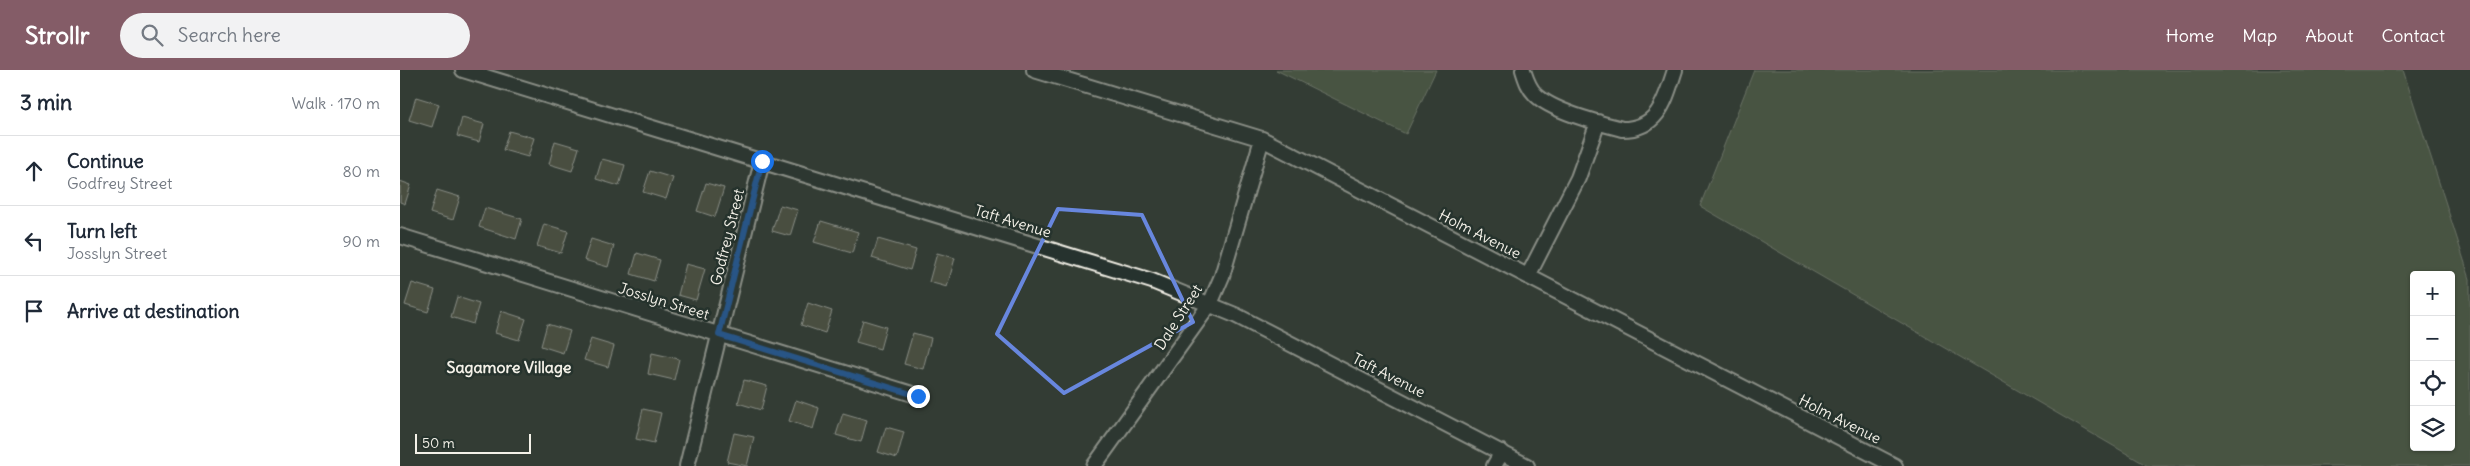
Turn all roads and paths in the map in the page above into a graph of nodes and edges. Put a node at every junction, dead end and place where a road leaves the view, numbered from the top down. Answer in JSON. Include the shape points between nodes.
{"nodes":[{"id":1,"x":463,"y":70,"type":"edge"},
{"id":2,"x":1034,"y":70,"type":"edge"},
{"id":3,"x":1523,"y":70,"type":"edge"},
{"id":4,"x":1675,"y":70,"type":"edge"},
{"id":5,"x":1598,"y":122,"type":"junction"},
{"id":6,"x":1262,"y":139,"type":"junction"},
{"id":7,"x":762,"y":161,"type":"junction"},
{"id":8,"x":400,"y":236,"type":"edge"},
{"id":9,"x":1528,"y":276,"type":"junction"},
{"id":10,"x":1210,"y":304,"type":"junction"},
{"id":11,"x":719,"y":335,"type":"junction"},
{"id":12,"x":918,"y":396,"type":"dead end"},
{"id":13,"x":1502,"y":452,"type":"junction"},
{"id":14,"x":687,"y":466,"type":"edge"},
{"id":15,"x":1094,"y":466,"type":"edge"},
{"id":16,"x":1494,"y":466,"type":"edge"},
{"id":17,"x":1527,"y":466,"type":"edge"},
{"id":18,"x":1895,"y":466,"type":"edge"}],
"edges":[{"from":1,"to":7,"type":"street","name":"Taft Avenue"},
{"from":2,"to":6,"type":"street","name":"Holm Avenue"},
{"from":3,"to":5,"type":"street","via":[[1535,95],[1558,108]]},
{"from":4,"to":5,"type":"street","via":[[1664,102],[1646,123],[1622,128]]},
{"from":5,"to":9,"type":"street","via":[[1578,178]]},
{"from":6,"to":9,"type":"street","name":"Holm Avenue"},
{"from":6,"to":10,"type":"street","name":"Dale Street","via":[[1222,276]]},
{"from":7,"to":10,"type":"street","name":"Taft Avenue","via":[[1152,280]]},
{"from":7,"to":11,"type":"street","name":"Godfrey Street"},
{"from":8,"to":11,"type":"street","name":"Josslyn Street"},
{"from":9,"to":18,"type":"street","name":"Holm Avenue"},
{"from":10,"to":13,"type":"street","name":"Taft Avenue"},
{"from":10,"to":15,"type":"street","name":"Dale Street"},
{"from":11,"to":12,"type":"street","name":"Josslyn Street"},
{"from":11,"to":14,"type":"street","name":"Godfrey Street"},
{"from":13,"to":16,"type":"street"},
{"from":13,"to":17,"type":"street","name":"Taft Avenue"}]}
